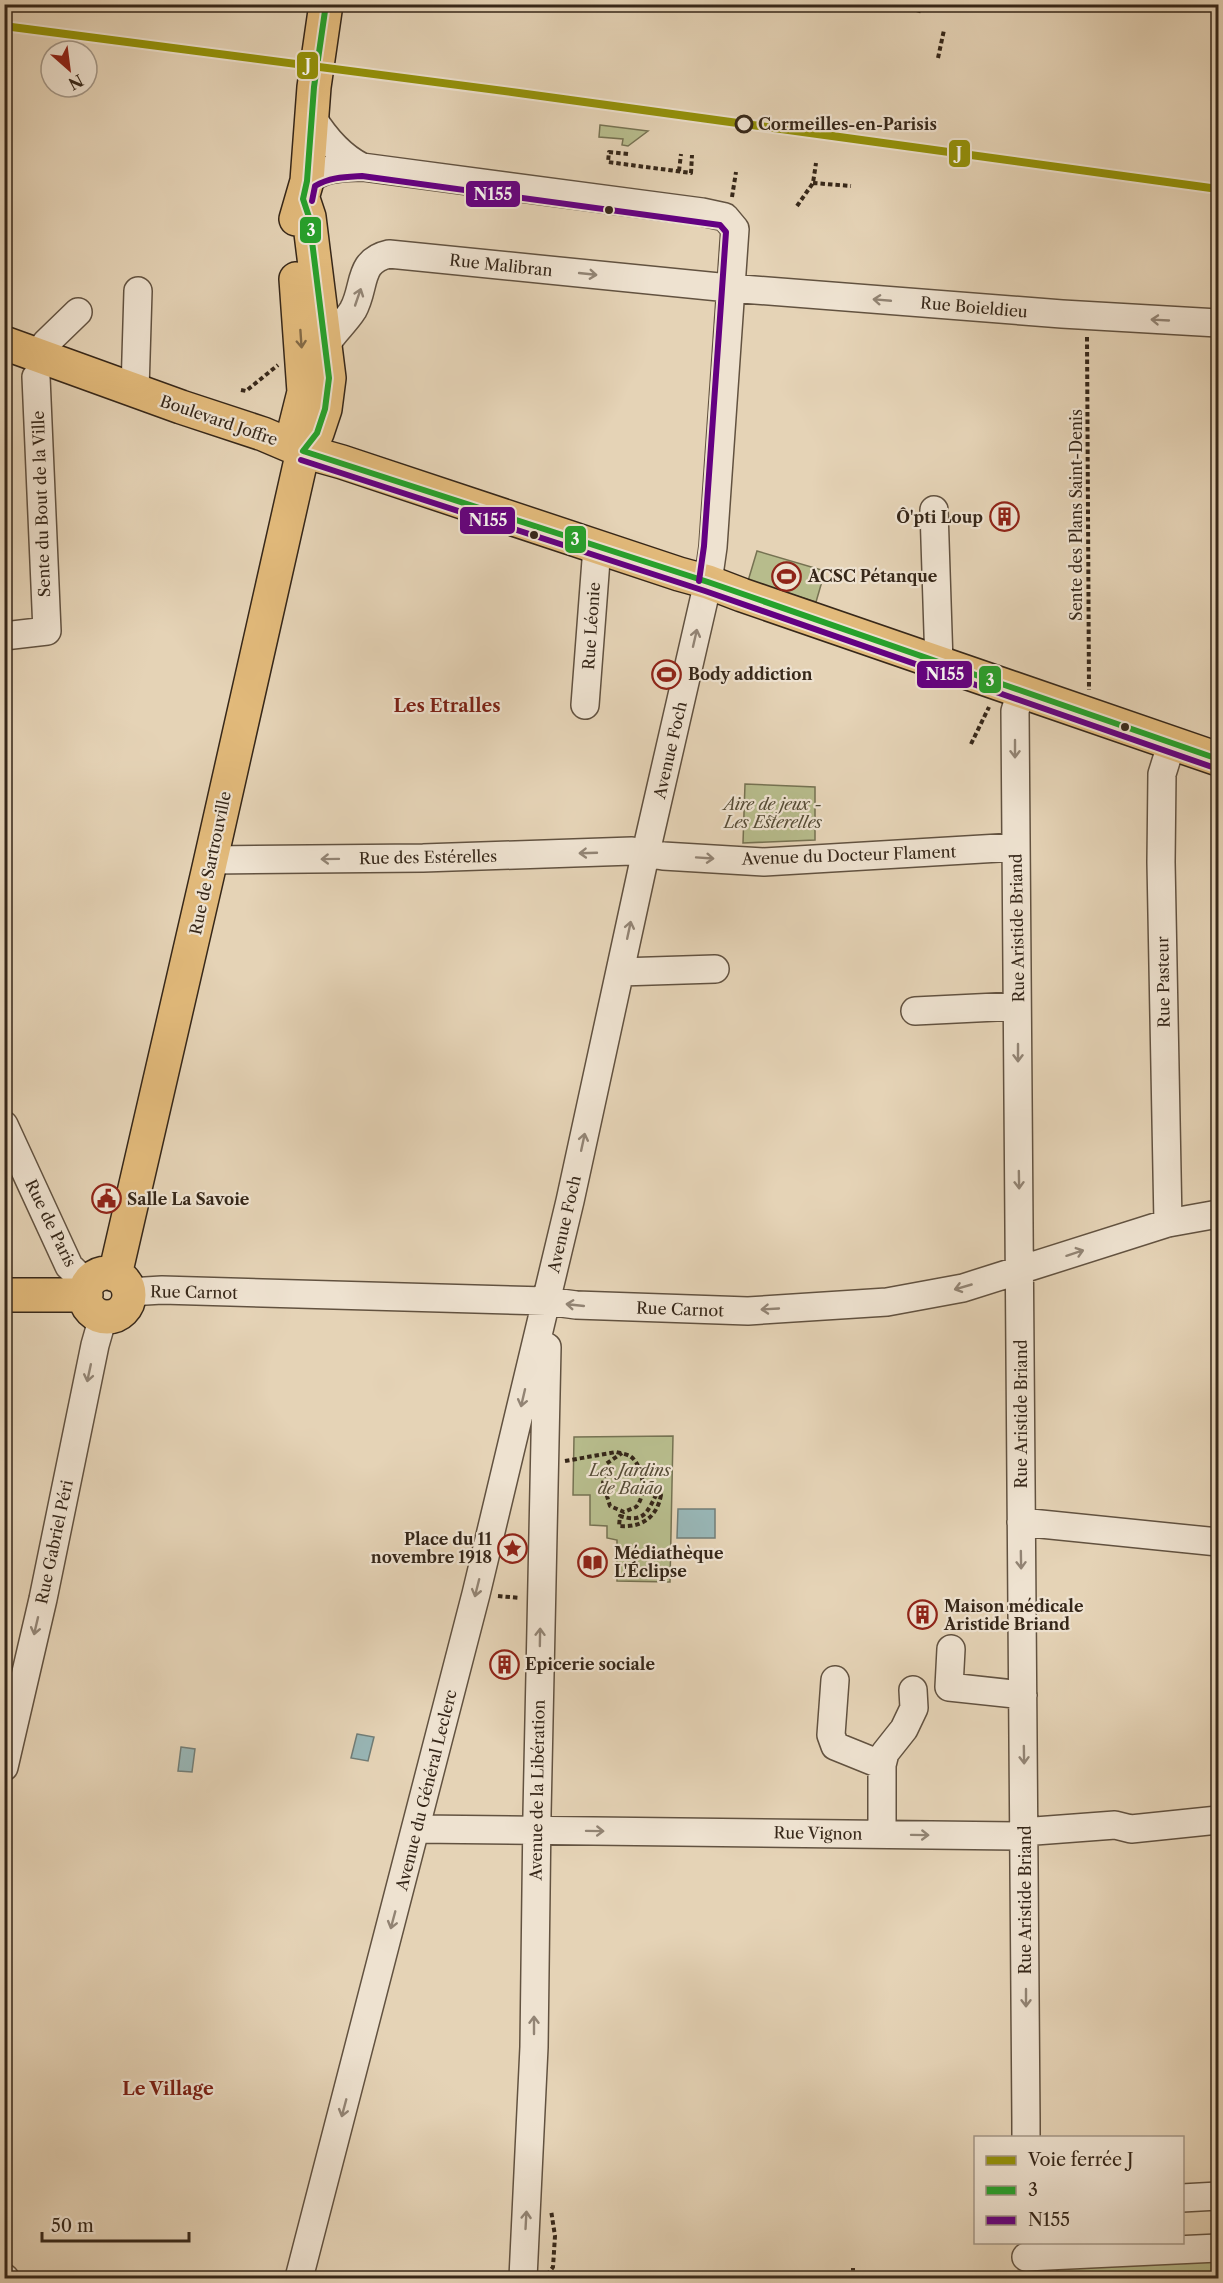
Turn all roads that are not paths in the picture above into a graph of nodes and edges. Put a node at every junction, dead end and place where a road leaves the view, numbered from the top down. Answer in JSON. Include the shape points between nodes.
{"nodes":[{"id":1,"x":326,"y":4,"type":"edge"},
{"id":2,"x":312,"y":117,"type":"junction"},
{"id":3,"x":362,"y":167,"type":"junction"},
{"id":4,"x":305,"y":190,"type":"junction"},
{"id":5,"x":729,"y":288,"type":"junction"},
{"id":6,"x":138,"y":291,"type":"dead end"},
{"id":7,"x":78,"y":312,"type":"dead end"},
{"id":8,"x":1218,"y":323,"type":"edge"},
{"id":9,"x":4,"y":343,"type":"edge"},
{"id":10,"x":314,"y":352,"type":"junction"},
{"id":11,"x":40,"y":367,"type":"junction"},
{"id":12,"x":135,"y":390,"type":"junction"},
{"id":13,"x":303,"y":451,"type":"junction"},
{"id":14,"x":934,"y":510,"type":"dead end"},
{"id":15,"x":597,"y":547,"type":"junction"},
{"id":16,"x":708,"y":582,"type":"junction"},
{"id":17,"x":4,"y":636,"type":"edge"},
{"id":18,"x":939,"y":663,"type":"junction"},
{"id":19,"x":1010,"y":688,"type":"junction"},
{"id":20,"x":585,"y":705,"type":"dead end"},
{"id":21,"x":1172,"y":742,"type":"junction"},
{"id":22,"x":1218,"y":759,"type":"edge"},
{"id":23,"x":1016,"y":847,"type":"junction"},
{"id":24,"x":646,"y":854,"type":"junction"},
{"id":25,"x":210,"y":860,"type":"junction"},
{"id":26,"x":715,"y":969,"type":"dead end"},
{"id":27,"x":620,"y":972,"type":"junction"},
{"id":28,"x":1017,"y":1006,"type":"junction"},
{"id":29,"x":915,"y":1011,"type":"dead end"},
{"id":30,"x":4,"y":1125,"type":"edge"},
{"id":31,"x":1218,"y":1214,"type":"edge"},
{"id":32,"x":1168,"y":1223,"type":"junction"},
{"id":33,"x":1019,"y":1270,"type":"junction"},
{"id":34,"x":104,"y":1293,"type":"junction"},
{"id":35,"x":4,"y":1295,"type":"edge"},
{"id":36,"x":546,"y":1301,"type":"junction"},
{"id":37,"x":1021,"y":1522,"type":"junction"},
{"id":38,"x":1218,"y":1542,"type":"edge"},
{"id":39,"x":951,"y":1649,"type":"dead end"},
{"id":40,"x":835,"y":1680,"type":"dead end"},
{"id":41,"x":914,"y":1690,"type":"dead end"},
{"id":42,"x":1023,"y":1695,"type":"junction"},
{"id":43,"x":882,"y":1765,"type":"junction"},
{"id":44,"x":4,"y":1767,"type":"edge"},
{"id":45,"x":1218,"y":1820,"type":"edge"},
{"id":46,"x":417,"y":1829,"type":"junction"},
{"id":47,"x":537,"y":1831,"type":"junction"},
{"id":48,"x":882,"y":1834,"type":"junction"},
{"id":49,"x":1026,"y":1834,"type":"junction"},
{"id":50,"x":1026,"y":2136,"type":"edge"},
{"id":51,"x":1218,"y":2196,"type":"edge"},
{"id":52,"x":1184,"y":2198,"type":"edge"},
{"id":53,"x":1218,"y":2248,"type":"edge"},
{"id":54,"x":1026,"y":2259,"type":"edge"},
{"id":55,"x":299,"y":2278,"type":"edge"},
{"id":56,"x":524,"y":2278,"type":"edge"}],
"edges":[{"from":1,"to":2,"type":"main road"},
{"from":2,"to":3,"type":"street","via":[[340,153]]},
{"from":2,"to":4,"type":"main road"},
{"from":3,"to":4,"type":"street","name":"Avenue Foch","via":[[323,170]]},
{"from":3,"to":5,"type":"street","name":"Avenue Foch","via":[[725,217],[735,229]]},
{"from":4,"to":10,"type":"main road"},
{"from":8,"to":5,"type":"street","name":"Rue Boieldieu","one_way":true},
{"from":10,"to":5,"type":"street","name":"Rue Malibran","one_way":true,"via":[[351,313],[368,266],[377,257],[389,254]]},
{"from":5,"to":16,"type":"street","name":"Avenue Foch"},
{"from":6,"to":12,"type":"street"},
{"from":7,"to":11,"type":"street","via":[[46,343]]},
{"from":9,"to":11,"type":"main road","name":"Boulevard Joffre"},
{"from":10,"to":13,"type":"main road","via":[[329,378],[317,433]]},
{"from":11,"to":12,"type":"main road","name":"Boulevard Joffre"},
{"from":11,"to":17,"type":"street","name":"Sente du Bout de la Ville","via":[[47,631]]},
{"from":12,"to":13,"type":"main road","name":"Boulevard Joffre"},
{"from":13,"to":15,"type":"main road","name":"Boulevard Joffre"},
{"from":13,"to":25,"type":"main road","name":"Rue de Sartrouville"},
{"from":14,"to":18,"type":"street"},
{"from":15,"to":16,"type":"main road","name":"Boulevard Joffre"},
{"from":15,"to":20,"type":"street","name":"Rue Léonie"},
{"from":16,"to":18,"type":"main road","name":"Boulevard Joffre"},
{"from":24,"to":16,"type":"street","name":"Avenue Foch","one_way":true},
{"from":18,"to":19,"type":"main road","name":"Boulevard Joffre"},
{"from":19,"to":21,"type":"main road","name":"Boulevard Joffre"},
{"from":19,"to":23,"type":"street","name":"Rue Aristide Briand","one_way":true,"via":[[1015,711]]},
{"from":21,"to":22,"type":"main road","name":"Boulevard Joffre"},
{"from":21,"to":32,"type":"street","name":"Rue Pasteur","via":[[1162,774],[1161,851]]},
{"from":24,"to":23,"type":"street","name":"Avenue du Docteur Flament","one_way":true,"via":[[764,862]]},
{"from":23,"to":28,"type":"street","name":"Rue Aristide Briand"},
{"from":24,"to":25,"type":"street","name":"Rue des Estérelles","one_way":true,"via":[[632,851]]},
{"from":27,"to":24,"type":"street","name":"Avenue Foch","one_way":true},
{"from":25,"to":34,"type":"main road","name":"Rue de Sartrouville"},
{"from":26,"to":27,"type":"street"},
{"from":36,"to":27,"type":"street","name":"Avenue Foch","one_way":true},
{"from":28,"to":29,"type":"street"},
{"from":28,"to":33,"type":"street","name":"Rue Aristide Briand","one_way":true},
{"from":30,"to":34,"type":"street","name":"Rue de Paris","via":[[69,1266]]},
{"from":31,"to":32,"type":"street","name":"Rue Carnot"},
{"from":33,"to":32,"type":"street","name":"Rue Carnot","one_way":true},
{"from":33,"to":36,"type":"street","name":"Rue Carnot","one_way":true,"via":[[917,1298],[860,1305],[748,1311]]},
{"from":33,"to":37,"type":"street","name":"Rue Aristide Briand"},
{"from":34,"to":35,"type":"main road"},
{"from":34,"to":36,"type":"street","name":"Rue Carnot","via":[[162,1290]]},
{"from":34,"to":44,"type":"street","name":"Rue Gabriel Péri","one_way":true},
{"from":36,"to":46,"type":"street","name":"Avenue du Général Leclerc","one_way":true},
{"from":47,"to":36,"type":"street","name":"Avenue de la Libération","one_way":true},
{"from":37,"to":38,"type":"street"},
{"from":37,"to":42,"type":"street","name":"Rue Aristide Briand","one_way":true},
{"from":39,"to":42,"type":"street","via":[[949,1687]]},
{"from":40,"to":43,"type":"street","via":[[831,1735],[835,1746]]},
{"from":41,"to":43,"type":"street","via":[[914,1708],[885,1753]]},
{"from":42,"to":49,"type":"street","name":"Rue Aristide Briand","one_way":true},
{"from":43,"to":48,"type":"street"},
{"from":45,"to":49,"type":"street","name":"Rue Vignon"},
{"from":46,"to":47,"type":"street","name":"Rue Vignon"},
{"from":46,"to":55,"type":"street","name":"Avenue du Général Leclerc","one_way":true},
{"from":47,"to":48,"type":"street","name":"Rue Vignon","one_way":true},
{"from":56,"to":47,"type":"street","name":"Avenue de la Libération","one_way":true,"via":[[534,2047]]},
{"from":48,"to":49,"type":"street","name":"Rue Vignon","one_way":true},
{"from":49,"to":50,"type":"street","name":"Rue Aristide Briand","one_way":true},
{"from":51,"to":52,"type":"street"},
{"from":53,"to":54,"type":"street"}]}
